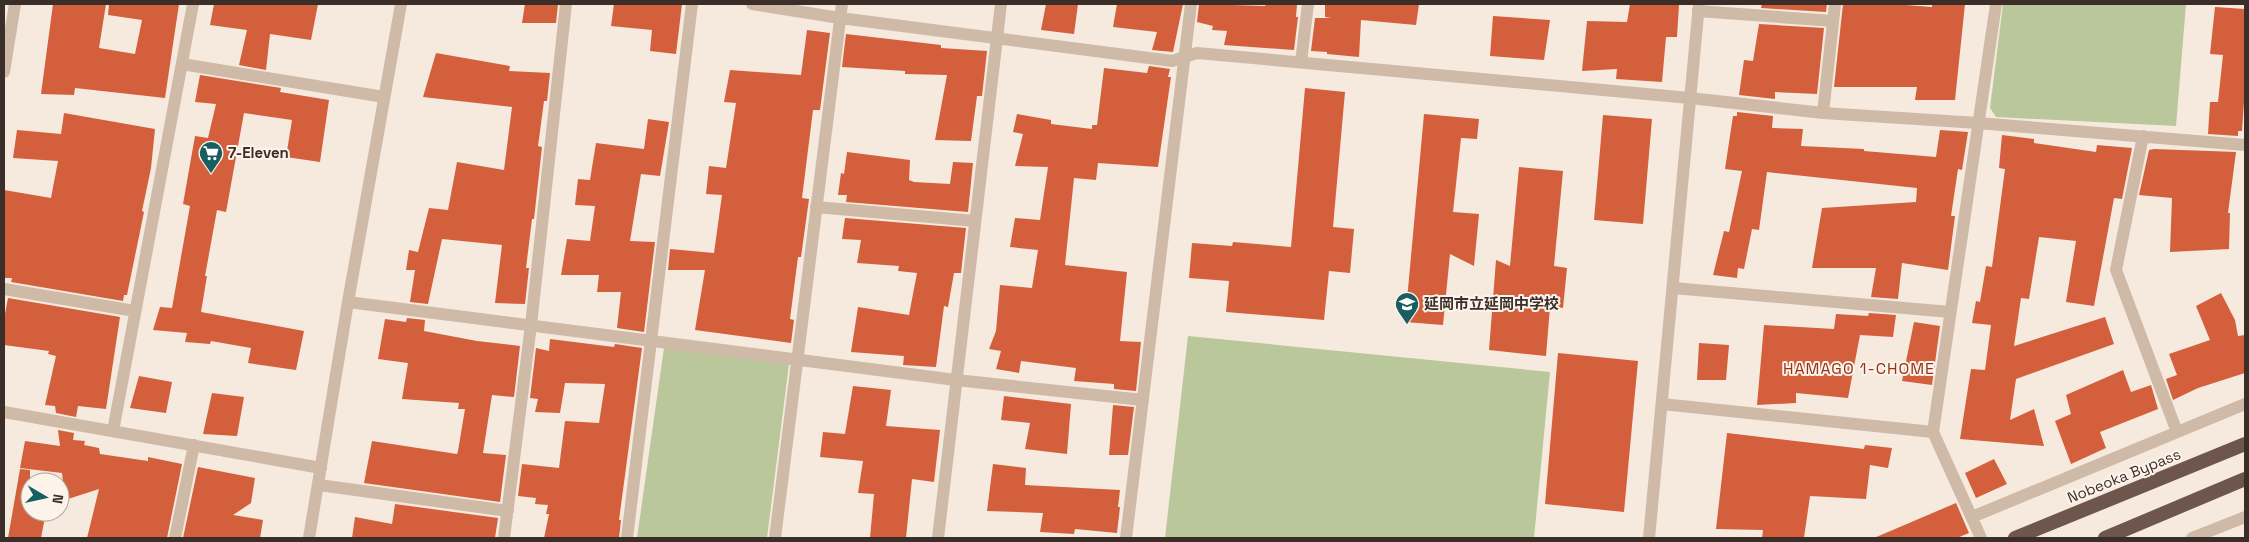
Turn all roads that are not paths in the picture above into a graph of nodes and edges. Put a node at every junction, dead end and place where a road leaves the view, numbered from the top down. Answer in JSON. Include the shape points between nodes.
{"nodes":[{"id":1,"x":15,"y":4,"type":"edge"},
{"id":2,"x":193,"y":4,"type":"edge"},
{"id":3,"x":400,"y":4,"type":"edge"},
{"id":4,"x":566,"y":4,"type":"edge"},
{"id":5,"x":692,"y":4,"type":"edge"},
{"id":6,"x":752,"y":4,"type":"edge"},
{"id":7,"x":842,"y":4,"type":"edge"},
{"id":8,"x":1001,"y":4,"type":"edge"},
{"id":9,"x":1191,"y":4,"type":"edge"},
{"id":10,"x":1308,"y":4,"type":"edge"},
{"id":11,"x":1835,"y":4,"type":"edge"},
{"id":12,"x":1996,"y":4,"type":"edge"},
{"id":13,"x":1699,"y":7,"type":"edge"},
{"id":14,"x":840,"y":18,"type":"junction"},
{"id":15,"x":1833,"y":21,"type":"junction"},
{"id":16,"x":997,"y":37,"type":"junction"},
{"id":17,"x":1184,"y":57,"type":"junction"},
{"id":18,"x":1301,"y":62,"type":"junction"},
{"id":19,"x":182,"y":64,"type":"junction"},
{"id":20,"x":4,"y":72,"type":"edge"},
{"id":21,"x":384,"y":97,"type":"junction"},
{"id":22,"x":1690,"y":98,"type":"junction"},
{"id":23,"x":1823,"y":112,"type":"junction"},
{"id":24,"x":1978,"y":123,"type":"junction"},
{"id":25,"x":2143,"y":136,"type":"junction"},
{"id":26,"x":2245,"y":145,"type":"edge"},
{"id":27,"x":816,"y":207,"type":"junction"},
{"id":28,"x":975,"y":221,"type":"junction"},
{"id":29,"x":1673,"y":288,"type":"junction"},
{"id":30,"x":4,"y":289,"type":"edge"},
{"id":31,"x":348,"y":302,"type":"junction"},
{"id":32,"x":135,"y":311,"type":"junction"},
{"id":33,"x":1950,"y":312,"type":"junction"},
{"id":34,"x":531,"y":325,"type":"junction"},
{"id":35,"x":652,"y":341,"type":"junction"},
{"id":36,"x":797,"y":359,"type":"junction"},
{"id":37,"x":956,"y":380,"type":"junction"},
{"id":38,"x":1143,"y":400,"type":"junction"},
{"id":39,"x":1662,"y":404,"type":"junction"},
{"id":40,"x":2245,"y":404,"type":"edge"},
{"id":41,"x":4,"y":412,"type":"edge"},
{"id":42,"x":112,"y":431,"type":"junction"},
{"id":43,"x":1933,"y":432,"type":"junction"},
{"id":44,"x":2178,"y":432,"type":"junction"},
{"id":45,"x":2245,"y":444,"type":"edge"},
{"id":46,"x":194,"y":445,"type":"junction"},
{"id":47,"x":321,"y":468,"type":"junction"},
{"id":48,"x":2245,"y":479,"type":"edge"},
{"id":49,"x":319,"y":485,"type":"junction"},
{"id":50,"x":508,"y":511,"type":"junction"},
{"id":51,"x":1972,"y":517,"type":"junction"},
{"id":52,"x":2245,"y":517,"type":"edge"},
{"id":53,"x":175,"y":538,"type":"edge"},
{"id":54,"x":309,"y":538,"type":"edge"},
{"id":55,"x":504,"y":538,"type":"edge"},
{"id":56,"x":627,"y":538,"type":"edge"},
{"id":57,"x":775,"y":538,"type":"edge"},
{"id":58,"x":938,"y":538,"type":"edge"},
{"id":59,"x":1126,"y":538,"type":"edge"},
{"id":60,"x":1649,"y":538,"type":"edge"},
{"id":61,"x":1981,"y":538,"type":"edge"},
{"id":62,"x":2015,"y":538,"type":"edge"},
{"id":63,"x":2105,"y":538,"type":"edge"},
{"id":64,"x":2192,"y":538,"type":"edge"}],
"edges":[{"from":1,"to":20,"type":"street"},
{"from":2,"to":19,"type":"street"},
{"from":3,"to":21,"type":"street"},
{"from":4,"to":34,"type":"street"},
{"from":5,"to":35,"type":"street"},
{"from":6,"to":14,"type":"street"},
{"from":7,"to":14,"type":"street"},
{"from":8,"to":16,"type":"street"},
{"from":9,"to":17,"type":"street"},
{"from":10,"to":18,"type":"street"},
{"from":11,"to":15,"type":"street"},
{"from":12,"to":24,"type":"street"},
{"from":13,"to":15,"type":"street"},
{"from":13,"to":22,"type":"street"},
{"from":14,"to":16,"type":"street"},
{"from":14,"to":27,"type":"street"},
{"from":15,"to":23,"type":"street"},
{"from":16,"to":17,"type":"street","via":[[1172,61]]},
{"from":16,"to":28,"type":"street"},
{"from":17,"to":18,"type":"street","via":[[1197,53]]},
{"from":17,"to":38,"type":"street"},
{"from":18,"to":22,"type":"street"},
{"from":19,"to":21,"type":"street"},
{"from":19,"to":32,"type":"street"},
{"from":21,"to":31,"type":"street"},
{"from":22,"to":23,"type":"street"},
{"from":22,"to":29,"type":"street"},
{"from":23,"to":24,"type":"street"},
{"from":24,"to":25,"type":"street"},
{"from":24,"to":33,"type":"street"},
{"from":25,"to":26,"type":"street"},
{"from":25,"to":44,"type":"street","via":[[2116,270]]},
{"from":27,"to":28,"type":"street"},
{"from":27,"to":36,"type":"street"},
{"from":28,"to":37,"type":"street"},
{"from":29,"to":33,"type":"street"},
{"from":29,"to":39,"type":"street"},
{"from":30,"to":32,"type":"street"},
{"from":31,"to":34,"type":"street"},
{"from":31,"to":47,"type":"street"},
{"from":32,"to":42,"type":"street"},
{"from":33,"to":43,"type":"street"},
{"from":34,"to":35,"type":"street"},
{"from":34,"to":50,"type":"street"},
{"from":35,"to":36,"type":"street"},
{"from":35,"to":56,"type":"street"},
{"from":36,"to":37,"type":"street"},
{"from":36,"to":57,"type":"street"},
{"from":37,"to":38,"type":"street"},
{"from":37,"to":58,"type":"street"},
{"from":38,"to":59,"type":"street"},
{"from":39,"to":43,"type":"street"},
{"from":39,"to":60,"type":"street"},
{"from":40,"to":44,"type":"street"},
{"from":41,"to":42,"type":"street"},
{"from":42,"to":46,"type":"street"},
{"from":43,"to":51,"type":"street"},
{"from":44,"to":51,"type":"street"},
{"from":45,"to":62,"type":"highway","name":"Nobeoka Bypass"},
{"from":46,"to":47,"type":"street"},
{"from":46,"to":53,"type":"street"},
{"from":47,"to":49,"type":"street"},
{"from":48,"to":63,"type":"highway"},
{"from":49,"to":50,"type":"street"},
{"from":49,"to":54,"type":"street"},
{"from":50,"to":55,"type":"street"},
{"from":51,"to":61,"type":"street"},
{"from":52,"to":64,"type":"street"}]}
